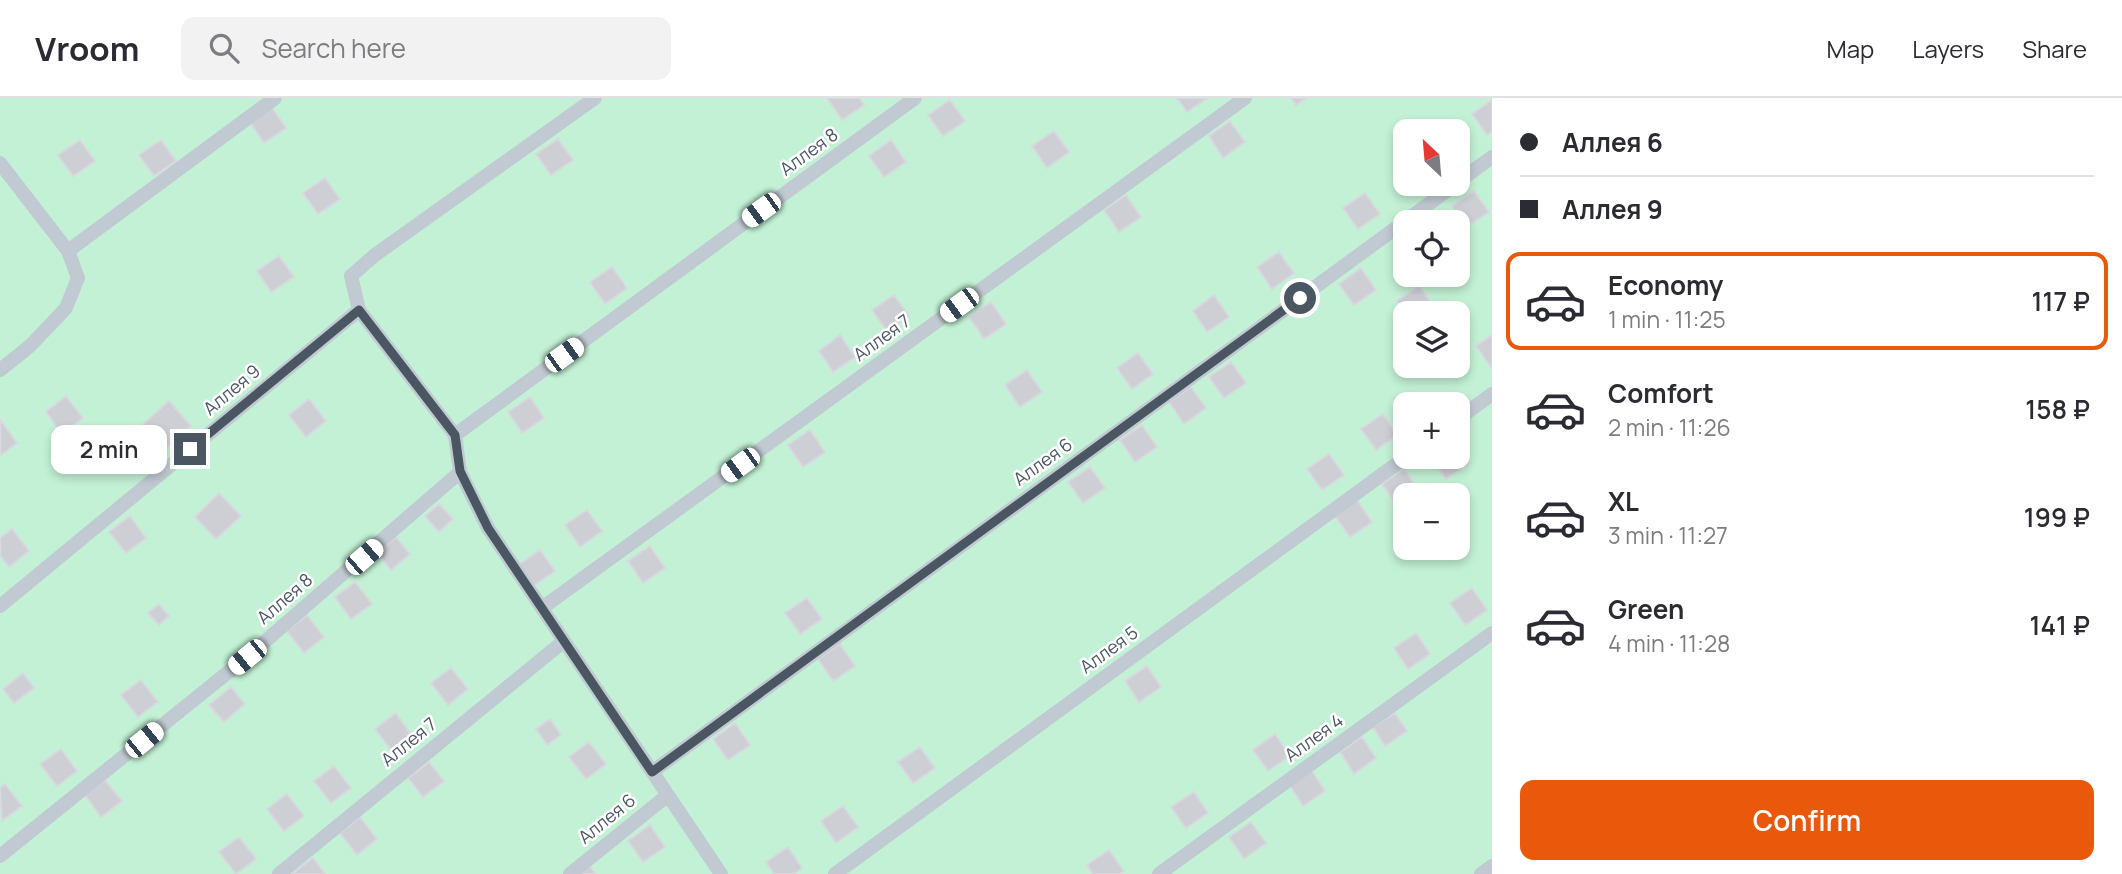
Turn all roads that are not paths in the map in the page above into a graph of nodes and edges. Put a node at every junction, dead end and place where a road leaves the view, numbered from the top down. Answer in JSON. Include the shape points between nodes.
{"nodes":[{"id":1,"x":275,"y":98,"type":"edge"},
{"id":2,"x":595,"y":98,"type":"edge"},
{"id":3,"x":915,"y":98,"type":"edge"},
{"id":4,"x":1245,"y":98,"type":"edge"},
{"id":5,"x":1492,"y":157,"type":"edge"},
{"id":6,"x":0,"y":163,"type":"edge"},
{"id":7,"x":1470,"y":173,"type":"edge"},
{"id":8,"x":1439,"y":196,"type":"edge"},
{"id":9,"x":68,"y":251,"type":"junction"},
{"id":10,"x":359,"y":310,"type":"junction"},
{"id":11,"x":0,"y":370,"type":"edge"},
{"id":12,"x":1492,"y":394,"type":"edge"},
{"id":13,"x":1470,"y":410,"type":"edge"},
{"id":14,"x":455,"y":435,"type":"junction"},
{"id":15,"x":1393,"y":466,"type":"edge"},
{"id":16,"x":460,"y":471,"type":"junction"},
{"id":17,"x":0,"y":606,"type":"edge"},
{"id":18,"x":542,"y":608,"type":"junction"},
{"id":19,"x":1492,"y":633,"type":"edge"},
{"id":20,"x":564,"y":641,"type":"junction"},
{"id":21,"x":652,"y":772,"type":"junction"},
{"id":22,"x":668,"y":795,"type":"junction"},
{"id":23,"x":0,"y":856,"type":"edge"},
{"id":24,"x":1492,"y":866,"type":"edge"},
{"id":25,"x":279,"y":874,"type":"edge"},
{"id":26,"x":570,"y":874,"type":"edge"},
{"id":27,"x":721,"y":874,"type":"edge"},
{"id":28,"x":835,"y":874,"type":"edge"},
{"id":29,"x":1159,"y":874,"type":"edge"},
{"id":30,"x":1481,"y":874,"type":"edge"}],
"edges":[{"from":1,"to":9,"type":"lane"},
{"from":2,"to":10,"type":"lane","via":[[374,255],[351,276]]},
{"from":3,"to":14,"type":"lane","name":"Аллея 8"},
{"from":4,"to":18,"type":"lane","name":"Аллея 7"},
{"from":5,"to":7,"type":"lane","name":"Аллея 6"},
{"from":6,"to":9,"type":"lane"},
{"from":8,"to":21,"type":"lane","name":"Аллея 6"},
{"from":9,"to":11,"type":"lane","via":[[78,278],[66,308]]},
{"from":10,"to":14,"type":"lane"},
{"from":10,"to":17,"type":"lane","name":"Аллея 9"},
{"from":12,"to":13,"type":"lane"},
{"from":14,"to":16,"type":"lane"},
{"from":15,"to":28,"type":"lane","name":"Аллея 5"},
{"from":16,"to":18,"type":"lane","via":[[488,528]]},
{"from":16,"to":23,"type":"lane","name":"Аллея 8","via":[[247,657]]},
{"from":18,"to":20,"type":"lane"},
{"from":19,"to":29,"type":"lane","name":"Аллея 4"},
{"from":20,"to":21,"type":"lane"},
{"from":20,"to":25,"type":"lane","name":"Аллея 7"},
{"from":21,"to":22,"type":"lane"},
{"from":22,"to":26,"type":"lane","name":"Аллея 6"},
{"from":22,"to":27,"type":"lane"},
{"from":24,"to":30,"type":"lane"}]}
